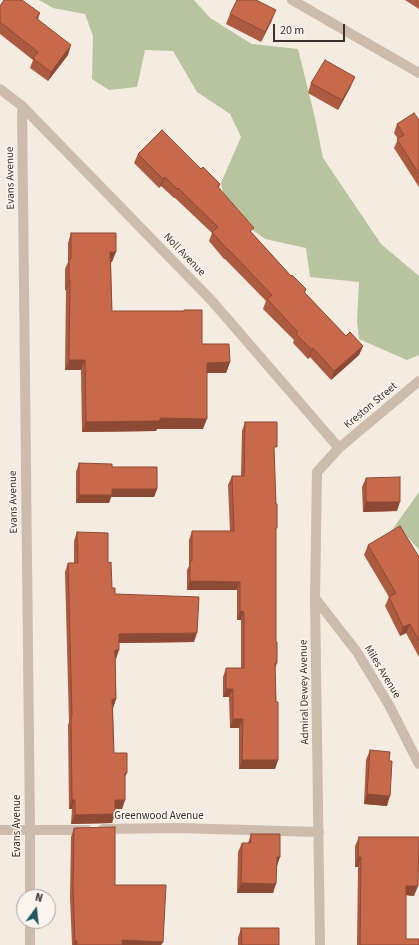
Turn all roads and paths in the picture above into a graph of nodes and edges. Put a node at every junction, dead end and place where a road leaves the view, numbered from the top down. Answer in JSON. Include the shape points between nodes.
{"nodes":[{"id":1,"x":292,"y":0,"type":"edge"},
{"id":2,"x":419,"y":72,"type":"edge"},
{"id":3,"x":0,"y":89,"type":"edge"},
{"id":4,"x":22,"y":106,"type":"junction"},
{"id":5,"x":419,"y":381,"type":"edge"},
{"id":6,"x":339,"y":448,"type":"junction"},
{"id":7,"x":315,"y":598,"type":"junction"},
{"id":8,"x":419,"y":764,"type":"edge"},
{"id":9,"x":0,"y":830,"type":"edge"},
{"id":10,"x":30,"y":831,"type":"junction"},
{"id":11,"x":319,"y":832,"type":"junction"},
{"id":12,"x":30,"y":889,"type":"edge"},
{"id":13,"x":30,"y":929,"type":"edge"},
{"id":14,"x":30,"y":945,"type":"edge"},
{"id":15,"x":320,"y":945,"type":"edge"}],
"edges":[{"from":1,"to":2,"type":"street"},
{"from":3,"to":4,"type":"street","name":"Noll Avenue"},
{"from":4,"to":6,"type":"street","name":"Noll Avenue","via":[[212,301]]},
{"from":4,"to":10,"type":"street","name":"Evans Avenue"},
{"from":5,"to":6,"type":"street","name":"Kreston Street"},
{"from":6,"to":7,"type":"street","name":"Admiral Dewey Avenue","via":[[317,472]]},
{"from":7,"to":8,"type":"street","name":"Miles Avenue","via":[[357,652],[389,705]]},
{"from":7,"to":11,"type":"street","name":"Admiral Dewey Avenue"},
{"from":9,"to":10,"type":"street","name":"Greenwood Avenue"},
{"from":10,"to":11,"type":"street","name":"Greenwood Avenue","via":[[177,828]]},
{"from":10,"to":12,"type":"street","name":"Evans Avenue"},
{"from":11,"to":15,"type":"street","name":"Admiral Dewey Avenue"},
{"from":13,"to":14,"type":"street"}]}
